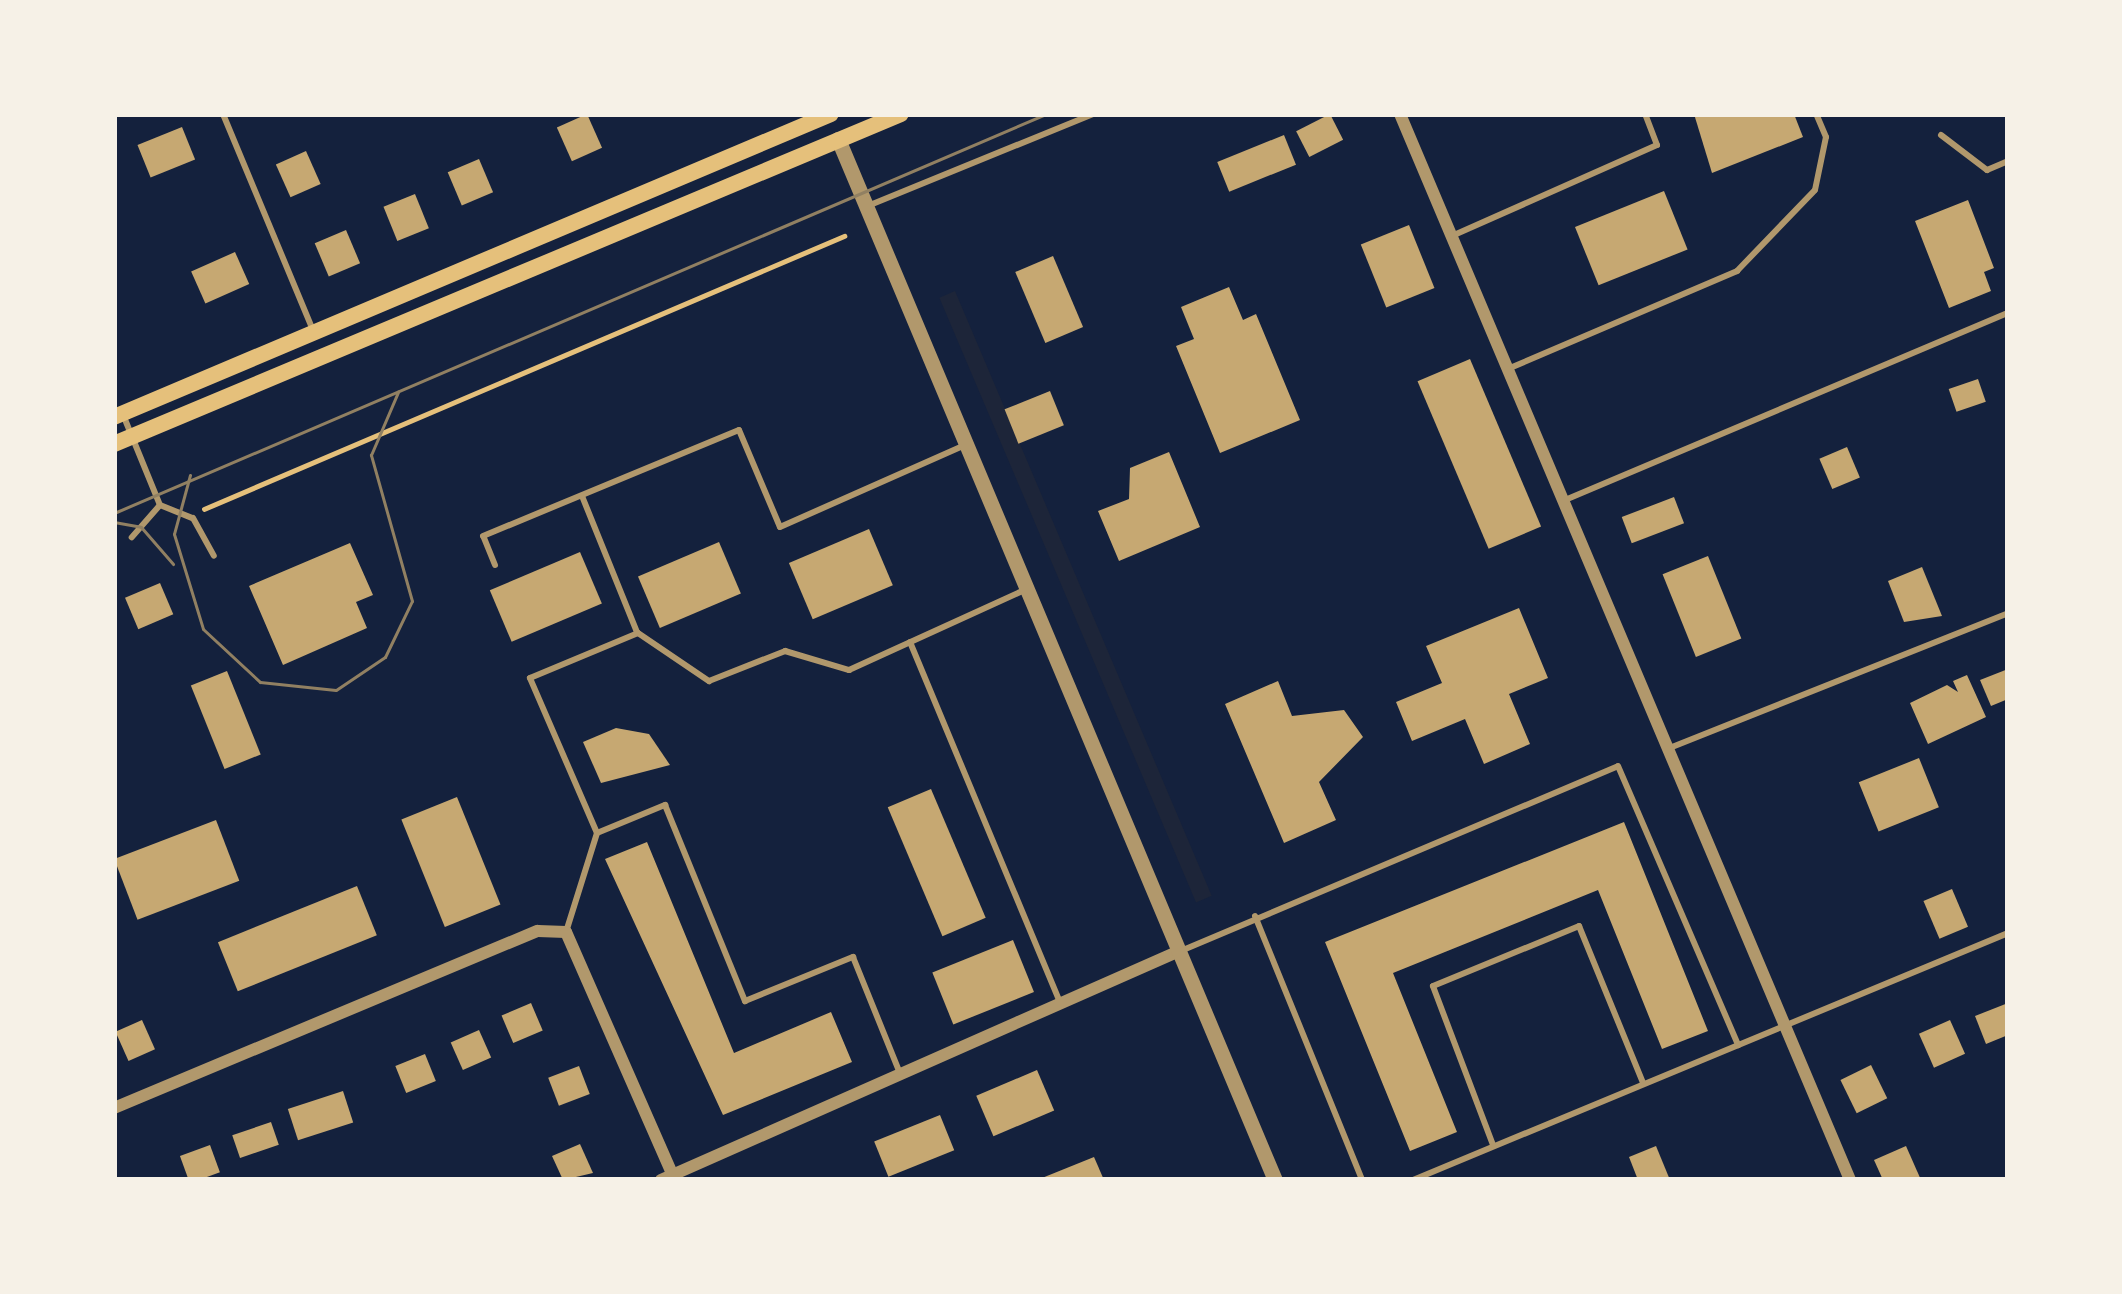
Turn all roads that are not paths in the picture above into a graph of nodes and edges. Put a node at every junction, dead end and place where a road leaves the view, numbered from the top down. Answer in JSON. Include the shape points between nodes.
{"nodes":[{"id":1,"x":223,"y":114,"type":"edge"},
{"id":2,"x":829,"y":114,"type":"edge"},
{"id":3,"x":901,"y":114,"type":"edge"},
{"id":4,"x":1093,"y":114,"type":"edge"},
{"id":5,"x":1400,"y":114,"type":"edge"},
{"id":6,"x":1645,"y":114,"type":"edge"},
{"id":7,"x":1816,"y":114,"type":"edge"},
{"id":8,"x":1941,"y":135,"type":"dead end"},
{"id":9,"x":838,"y":140,"type":"junction"},
{"id":10,"x":2008,"y":161,"type":"edge"},
{"id":11,"x":866,"y":207,"type":"junction"},
{"id":12,"x":1451,"y":236,"type":"junction"},
{"id":13,"x":2008,"y":313,"type":"edge"},
{"id":14,"x":314,"y":334,"type":"junction"},
{"id":15,"x":323,"y":355,"type":"junction"},
{"id":16,"x":1507,"y":369,"type":"junction"},
{"id":17,"x":118,"y":416,"type":"edge"},
{"id":18,"x":132,"y":436,"type":"junction"},
{"id":19,"x":114,"y":444,"type":"edge"},
{"id":20,"x":966,"y":445,"type":"junction"},
{"id":21,"x":582,"y":496,"type":"junction"},
{"id":22,"x":1562,"y":501,"type":"junction"},
{"id":23,"x":160,"y":505,"type":"junction"},
{"id":24,"x":132,"y":537,"type":"dead end"},
{"id":25,"x":214,"y":556,"type":"dead end"},
{"id":26,"x":495,"y":565,"type":"dead end"},
{"id":27,"x":1027,"y":589,"type":"junction"},
{"id":28,"x":2008,"y":614,"type":"edge"},
{"id":29,"x":638,"y":633,"type":"junction"},
{"id":30,"x":910,"y":642,"type":"junction"},
{"id":31,"x":1667,"y":748,"type":"junction"},
{"id":32,"x":597,"y":833,"type":"junction"},
{"id":33,"x":1255,"y":916,"type":"junction"},
{"id":34,"x":566,"y":932,"type":"junction"},
{"id":35,"x":2008,"y":933,"type":"edge"},
{"id":36,"x":1179,"y":952,"type":"junction"},
{"id":37,"x":1061,"y":1004,"type":"junction"},
{"id":38,"x":1783,"y":1027,"type":"junction"},
{"id":39,"x":1738,"y":1045,"type":"junction"},
{"id":40,"x":901,"y":1074,"type":"junction"},
{"id":41,"x":1643,"y":1083,"type":"junction"},
{"id":42,"x":114,"y":1108,"type":"edge"},
{"id":43,"x":1493,"y":1145,"type":"junction"},
{"id":44,"x":670,"y":1178,"type":"edge"},
{"id":45,"x":1275,"y":1180,"type":"edge"},
{"id":46,"x":1362,"y":1180,"type":"edge"},
{"id":47,"x":1413,"y":1180,"type":"edge"},
{"id":48,"x":1850,"y":1180,"type":"edge"}],
"edges":[{"from":1,"to":14,"type":"lane"},
{"from":2,"to":9,"type":"street"},
{"from":2,"to":14,"type":"main road"},
{"from":3,"to":9,"type":"main road"},
{"from":4,"to":11,"type":"lane"},
{"from":5,"to":12,"type":"street"},
{"from":6,"to":12,"type":"lane","via":[[1657,145]]},
{"from":7,"to":16,"type":"lane","via":[[1826,137],[1815,190],[1737,271]]},
{"from":8,"to":10,"type":"lane","via":[[1987,170]]},
{"from":9,"to":11,"type":"street"},
{"from":9,"to":15,"type":"main road"},
{"from":11,"to":20,"type":"street"},
{"from":12,"to":16,"type":"street"},
{"from":13,"to":22,"type":"lane"},
{"from":14,"to":15,"type":"street"},
{"from":14,"to":17,"type":"main road"},
{"from":15,"to":18,"type":"main road"},
{"from":16,"to":22,"type":"street"},
{"from":17,"to":18,"type":"lane"},
{"from":18,"to":19,"type":"main road"},
{"from":18,"to":23,"type":"lane"},
{"from":20,"to":21,"type":"lane","via":[[780,527],[739,430]]},
{"from":20,"to":27,"type":"street"},
{"from":21,"to":26,"type":"lane","via":[[482,536]]},
{"from":21,"to":29,"type":"lane"},
{"from":22,"to":31,"type":"street"},
{"from":23,"to":24,"type":"lane"},
{"from":23,"to":25,"type":"lane","via":[[186,516]]},
{"from":27,"to":30,"type":"lane"},
{"from":27,"to":36,"type":"street"},
{"from":28,"to":31,"type":"lane"},
{"from":29,"to":30,"type":"lane","via":[[709,681],[785,651],[849,670]]},
{"from":29,"to":32,"type":"lane","via":[[530,678]]},
{"from":30,"to":37,"type":"lane"},
{"from":31,"to":38,"type":"street"},
{"from":32,"to":34,"type":"lane"},
{"from":32,"to":40,"type":"lane","via":[[664,806],[745,1001],[853,957]]},
{"from":33,"to":36,"type":"lane"},
{"from":33,"to":39,"type":"lane","via":[[1618,766]]},
{"from":33,"to":46,"type":"lane"},
{"from":34,"to":42,"type":"street","via":[[538,932]]},
{"from":34,"to":44,"type":"street"},
{"from":35,"to":38,"type":"lane"},
{"from":36,"to":37,"type":"street"},
{"from":36,"to":45,"type":"street"},
{"from":37,"to":40,"type":"street"},
{"from":38,"to":39,"type":"lane"},
{"from":38,"to":48,"type":"street"},
{"from":39,"to":41,"type":"lane"},
{"from":40,"to":44,"type":"street"},
{"from":41,"to":43,"type":"lane"},
{"from":41,"to":43,"type":"lane","via":[[1579,926],[1433,986]]},
{"from":43,"to":47,"type":"lane"}]}
